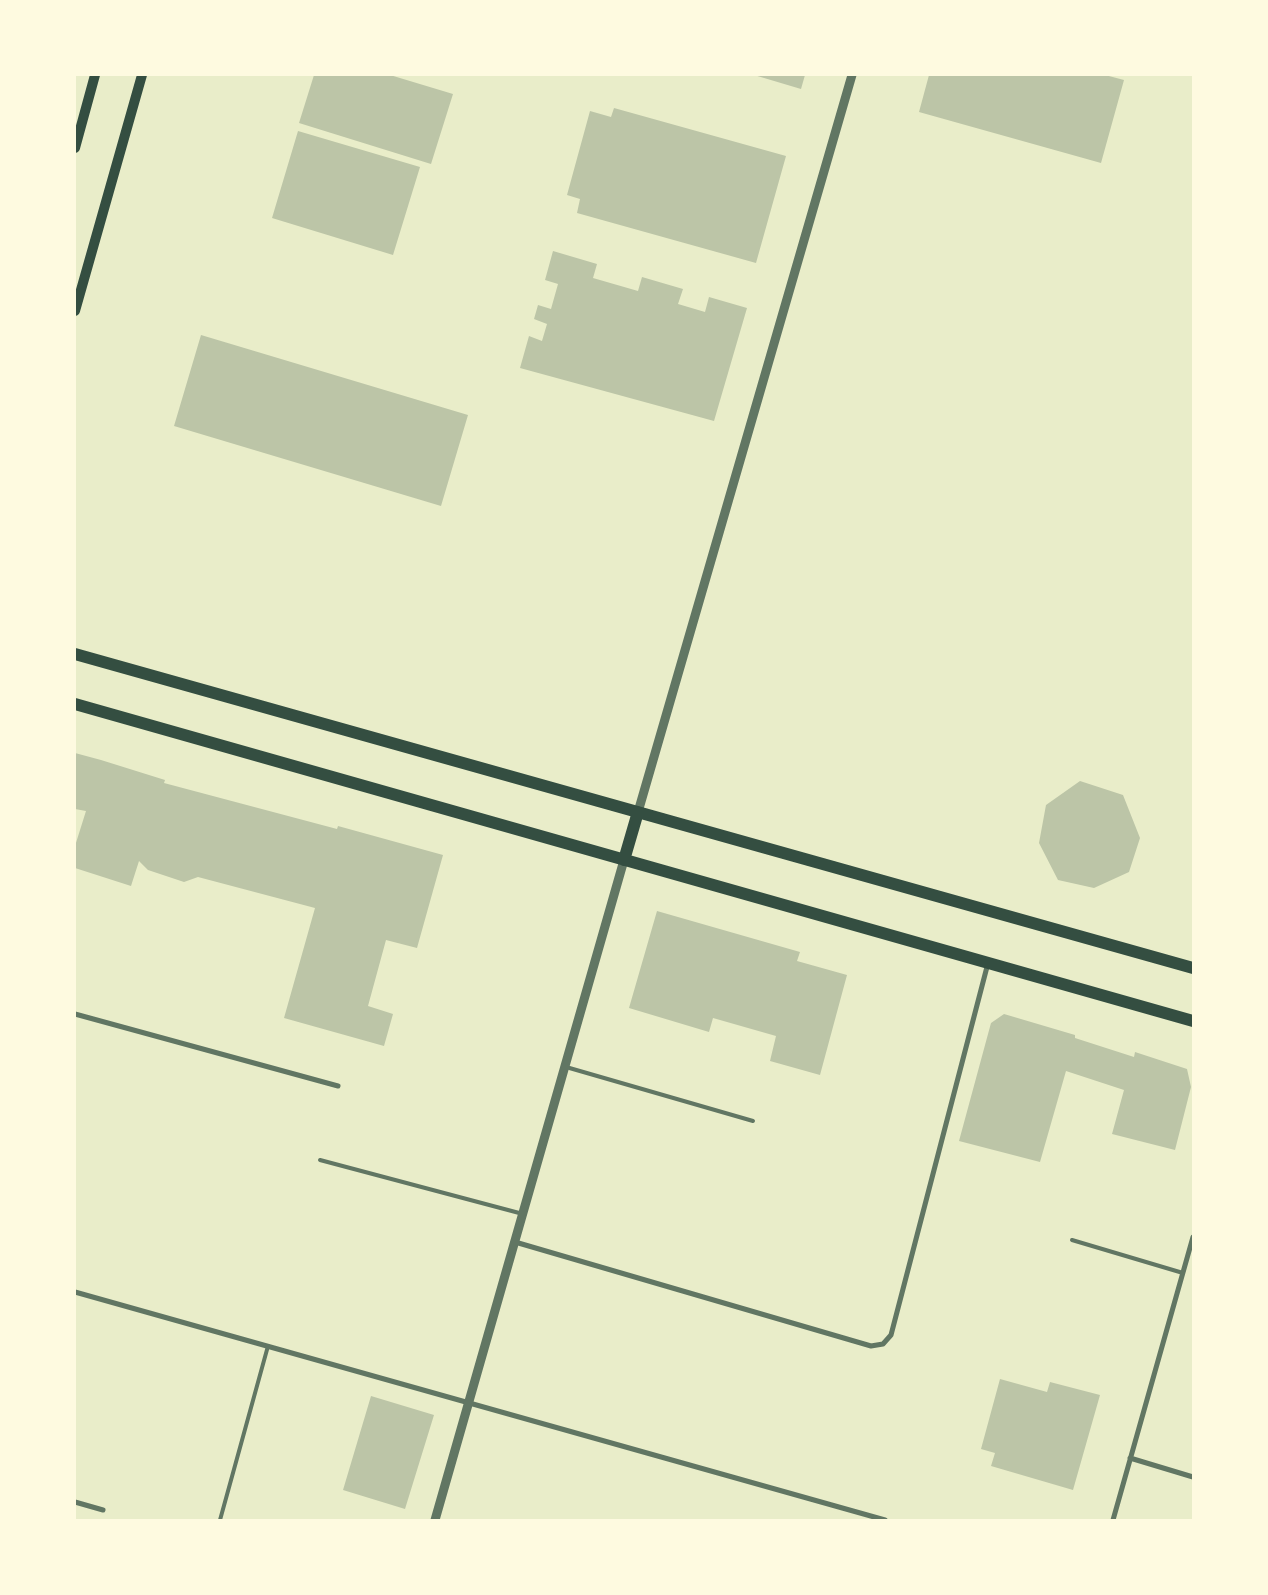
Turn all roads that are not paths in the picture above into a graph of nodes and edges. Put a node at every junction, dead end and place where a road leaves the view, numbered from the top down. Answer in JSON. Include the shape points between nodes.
{"nodes":[{"id":1,"x":96,"y":75,"type":"edge"},
{"id":2,"x":142,"y":75,"type":"edge"},
{"id":3,"x":852,"y":75,"type":"edge"},
{"id":4,"x":75,"y":148,"type":"edge"},
{"id":5,"x":75,"y":311,"type":"edge"},
{"id":6,"x":75,"y":654,"type":"edge"},
{"id":7,"x":75,"y":704,"type":"edge"},
{"id":8,"x":638,"y":812,"type":"junction"},
{"id":9,"x":624,"y":860,"type":"junction"},
{"id":10,"x":988,"y":963,"type":"junction"},
{"id":11,"x":1193,"y":968,"type":"edge"},
{"id":12,"x":75,"y":1014,"type":"edge"},
{"id":13,"x":1193,"y":1022,"type":"edge"},
{"id":14,"x":565,"y":1067,"type":"junction"},
{"id":15,"x":338,"y":1086,"type":"dead end"},
{"id":16,"x":754,"y":1121,"type":"dead end"},
{"id":17,"x":320,"y":1160,"type":"dead end"},
{"id":18,"x":523,"y":1214,"type":"junction"},
{"id":19,"x":1193,"y":1236,"type":"edge"},
{"id":20,"x":1072,"y":1240,"type":"dead end"},
{"id":21,"x":515,"y":1242,"type":"junction"},
{"id":22,"x":1183,"y":1273,"type":"junction"},
{"id":23,"x":75,"y":1292,"type":"edge"},
{"id":24,"x":268,"y":1346,"type":"junction"},
{"id":25,"x":469,"y":1403,"type":"junction"},
{"id":26,"x":1130,"y":1458,"type":"junction"},
{"id":27,"x":1193,"y":1477,"type":"edge"},
{"id":28,"x":75,"y":1502,"type":"edge"},
{"id":29,"x":103,"y":1510,"type":"dead end"},
{"id":30,"x":220,"y":1520,"type":"edge"},
{"id":31,"x":435,"y":1520,"type":"edge"},
{"id":32,"x":884,"y":1520,"type":"edge"},
{"id":33,"x":1113,"y":1520,"type":"edge"}],
"edges":[{"from":1,"to":4,"type":"main road"},
{"from":2,"to":5,"type":"main road"},
{"from":3,"to":8,"type":"street"},
{"from":6,"to":8,"type":"main road"},
{"from":7,"to":9,"type":"main road"},
{"from":8,"to":9,"type":"main road"},
{"from":8,"to":11,"type":"main road"},
{"from":9,"to":10,"type":"main road"},
{"from":9,"to":14,"type":"street"},
{"from":10,"to":13,"type":"main road"},
{"from":10,"to":21,"type":"street","via":[[891,1335],[883,1344],[871,1346]]},
{"from":12,"to":15,"type":"street"},
{"from":14,"to":16,"type":"lane"},
{"from":14,"to":18,"type":"street"},
{"from":17,"to":18,"type":"lane"},
{"from":18,"to":21,"type":"street"},
{"from":19,"to":22,"type":"street"},
{"from":20,"to":22,"type":"lane"},
{"from":21,"to":25,"type":"street"},
{"from":22,"to":26,"type":"street"},
{"from":23,"to":24,"type":"street"},
{"from":24,"to":25,"type":"street"},
{"from":24,"to":30,"type":"lane"},
{"from":25,"to":31,"type":"street"},
{"from":25,"to":32,"type":"street"},
{"from":26,"to":27,"type":"street"},
{"from":26,"to":33,"type":"street"},
{"from":28,"to":29,"type":"street"}]}
